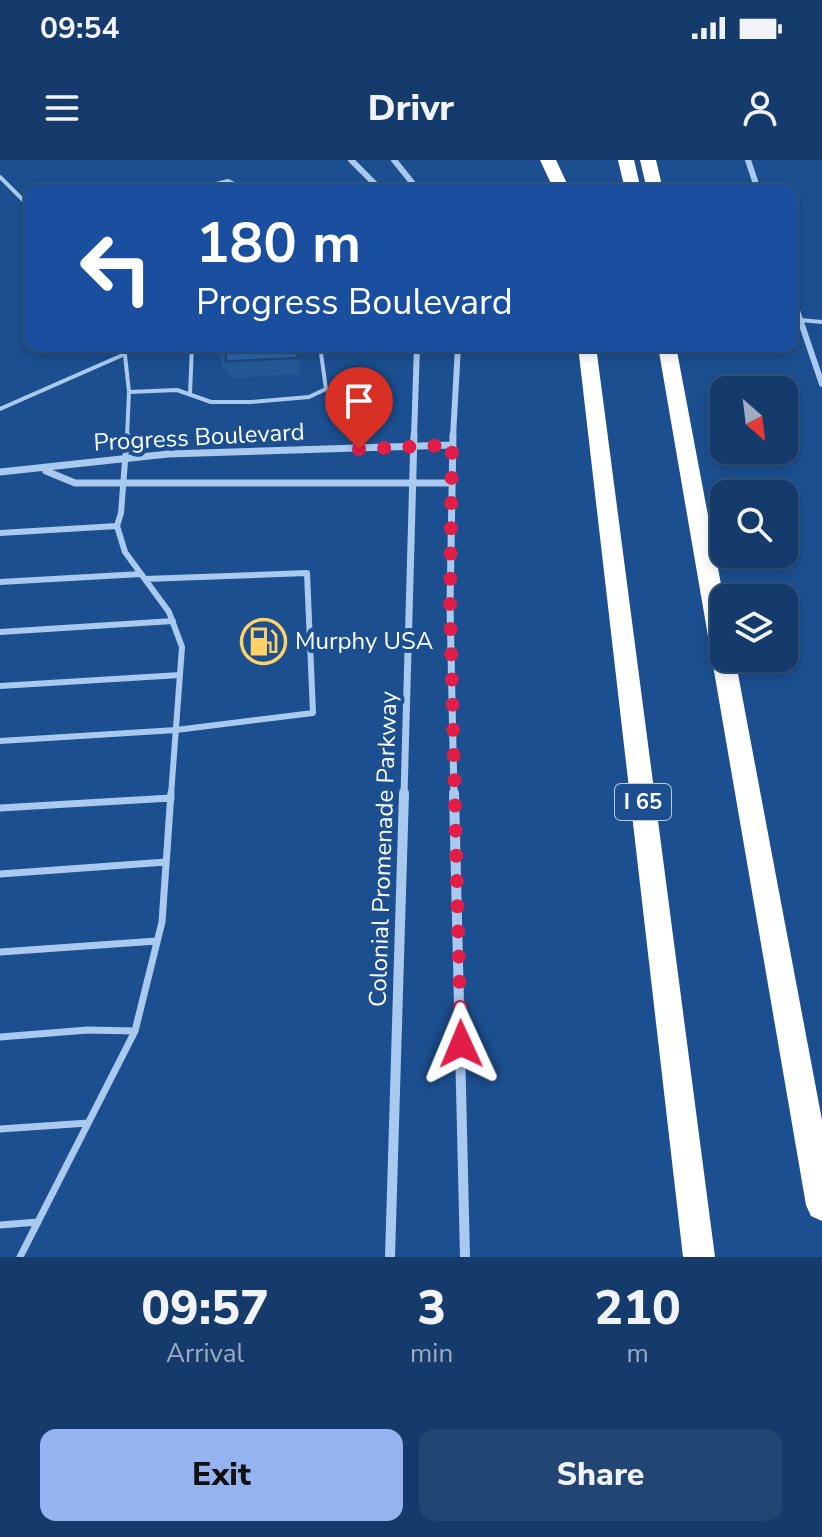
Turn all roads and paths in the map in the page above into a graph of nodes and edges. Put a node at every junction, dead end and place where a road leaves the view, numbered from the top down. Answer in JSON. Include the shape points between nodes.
{"nodes":[{"id":1,"x":351,"y":160,"type":"edge"},
{"id":2,"x":394,"y":160,"type":"edge"},
{"id":3,"x":548,"y":160,"type":"edge"},
{"id":4,"x":562,"y":160,"type":"edge"},
{"id":5,"x":626,"y":160,"type":"edge"},
{"id":6,"x":648,"y":160,"type":"edge"},
{"id":7,"x":748,"y":160,"type":"edge"},
{"id":8,"x":0,"y":177,"type":"edge"},
{"id":9,"x":215,"y":184,"type":"edge"},
{"id":10,"x":240,"y":184,"type":"edge"},
{"id":11,"x":375,"y":184,"type":"edge"},
{"id":12,"x":413,"y":184,"type":"edge"},
{"id":13,"x":561,"y":184,"type":"edge"},
{"id":14,"x":564,"y":184,"type":"edge"},
{"id":15,"x":632,"y":184,"type":"edge"},
{"id":16,"x":654,"y":184,"type":"edge"},
{"id":17,"x":756,"y":184,"type":"edge"},
{"id":18,"x":24,"y":201,"type":"edge"},
{"id":19,"x":798,"y":314,"type":"edge"},
{"id":20,"x":800,"y":320,"type":"junction"},
{"id":21,"x":822,"y":322,"type":"edge"},
{"id":22,"x":192,"y":352,"type":"edge"},
{"id":23,"x":321,"y":352,"type":"edge"},
{"id":24,"x":417,"y":352,"type":"edge"},
{"id":25,"x":458,"y":352,"type":"edge"},
{"id":26,"x":588,"y":352,"type":"edge"},
{"id":27,"x":668,"y":352,"type":"edge"},
{"id":28,"x":125,"y":354,"type":"joint"},
{"id":29,"x":822,"y":384,"type":"edge"},
{"id":30,"x":129,"y":392,"type":"junction"},
{"id":31,"x":190,"y":394,"type":"junction"},
{"id":32,"x":0,"y":409,"type":"edge"},
{"id":33,"x":452,"y":445,"type":"junction"},
{"id":34,"x":415,"y":447,"type":"junction"},
{"id":35,"x":125,"y":457,"type":"junction"},
{"id":36,"x":44,"y":470,"type":"junction"},
{"id":37,"x":0,"y":472,"type":"edge"},
{"id":38,"x":450,"y":483,"type":"junction"},
{"id":39,"x":123,"y":484,"type":"junction"},
{"id":40,"x":412,"y":485,"type":"junction"},
{"id":41,"x":117,"y":526,"type":"junction"},
{"id":42,"x":0,"y":533,"type":"edge"},
{"id":43,"x":143,"y":577,"type":"junction"},
{"id":44,"x":0,"y":582,"type":"edge"},
{"id":45,"x":173,"y":621,"type":"junction"},
{"id":46,"x":0,"y":632,"type":"edge"},
{"id":47,"x":180,"y":675,"type":"junction"},
{"id":48,"x":0,"y":686,"type":"edge"},
{"id":49,"x":176,"y":730,"type":"junction"},
{"id":50,"x":0,"y":741,"type":"edge"},
{"id":51,"x":171,"y":798,"type":"junction"},
{"id":52,"x":0,"y":808,"type":"edge"},
{"id":53,"x":166,"y":862,"type":"junction"},
{"id":54,"x":0,"y":874,"type":"edge"},
{"id":55,"x":157,"y":941,"type":"junction"},
{"id":56,"x":0,"y":952,"type":"edge"},
{"id":57,"x":135,"y":1031,"type":"junction"},
{"id":58,"x":0,"y":1037,"type":"edge"},
{"id":59,"x":89,"y":1123,"type":"junction"},
{"id":60,"x":0,"y":1129,"type":"edge"},
{"id":61,"x":822,"y":1205,"type":"edge"},
{"id":62,"x":38,"y":1222,"type":"junction"},
{"id":63,"x":0,"y":1225,"type":"edge"},
{"id":64,"x":20,"y":1257,"type":"edge"},
{"id":65,"x":390,"y":1257,"type":"edge"},
{"id":66,"x":465,"y":1257,"type":"edge"},
{"id":67,"x":699,"y":1257,"type":"edge"}],
"edges":[{"from":1,"to":11,"type":"street"},
{"from":2,"to":12,"type":"street"},
{"from":3,"to":13,"type":"highway"},
{"from":4,"to":14,"type":"highway"},
{"from":5,"to":15,"type":"highway"},
{"from":6,"to":16,"type":"highway"},
{"from":7,"to":17,"type":"street"},
{"from":8,"to":18,"type":"lane"},
{"from":9,"to":10,"type":"lane"},
{"from":19,"to":20,"type":"street"},
{"from":20,"to":21,"type":"lane"},
{"from":20,"to":29,"type":"street"},
{"from":22,"to":31,"type":"lane"},
{"from":23,"to":31,"type":"lane","via":[[326,389],[309,397],[211,402]]},
{"from":24,"to":34,"type":"street","name":"Colonial Promenade Parkway"},
{"from":25,"to":33,"type":"street"},
{"from":26,"to":67,"type":"highway","number":"I 65"},
{"from":27,"to":61,"type":"highway"},
{"from":28,"to":30,"type":"lane"},
{"from":28,"to":32,"type":"lane"},
{"from":30,"to":31,"type":"lane"},
{"from":30,"to":35,"type":"lane"},
{"from":33,"to":34,"type":"street","name":"Progress Boulevard"},
{"from":33,"to":38,"type":"street"},
{"from":34,"to":35,"type":"street","name":"Progress Boulevard"},
{"from":34,"to":40,"type":"street","name":"Colonial Promenade Parkway"},
{"from":35,"to":36,"type":"street","name":"Progress Boulevard"},
{"from":35,"to":39,"type":"lane"},
{"from":36,"to":37,"type":"street","name":"Progress Boulevard"},
{"from":36,"to":39,"type":"street","name":"Progress Boulevard","via":[[75,483]]},
{"from":38,"to":40,"type":"street","name":"Progress Boulevard"},
{"from":38,"to":66,"type":"street"},
{"from":39,"to":40,"type":"street","name":"Progress Boulevard"},
{"from":39,"to":41,"type":"lane"},
{"from":40,"to":65,"type":"street","name":"Colonial Promenade Parkway"},
{"from":41,"to":42,"type":"lane"},
{"from":41,"to":43,"type":"lane","via":[[125,552]]},
{"from":43,"to":44,"type":"lane"},
{"from":43,"to":45,"type":"lane"},
{"from":43,"to":49,"type":"lane","via":[[307,573],[313,713]]},
{"from":45,"to":46,"type":"lane"},
{"from":45,"to":47,"type":"lane","via":[[182,647]]},
{"from":47,"to":48,"type":"lane"},
{"from":47,"to":49,"type":"lane"},
{"from":49,"to":50,"type":"lane"},
{"from":49,"to":51,"type":"lane"},
{"from":51,"to":52,"type":"lane"},
{"from":51,"to":53,"type":"lane"},
{"from":53,"to":54,"type":"lane"},
{"from":53,"to":55,"type":"lane"},
{"from":55,"to":56,"type":"lane"},
{"from":55,"to":57,"type":"lane"},
{"from":57,"to":58,"type":"lane"},
{"from":57,"to":59,"type":"lane"},
{"from":59,"to":60,"type":"lane"},
{"from":59,"to":62,"type":"lane"},
{"from":62,"to":63,"type":"lane"},
{"from":62,"to":64,"type":"lane"}]}
